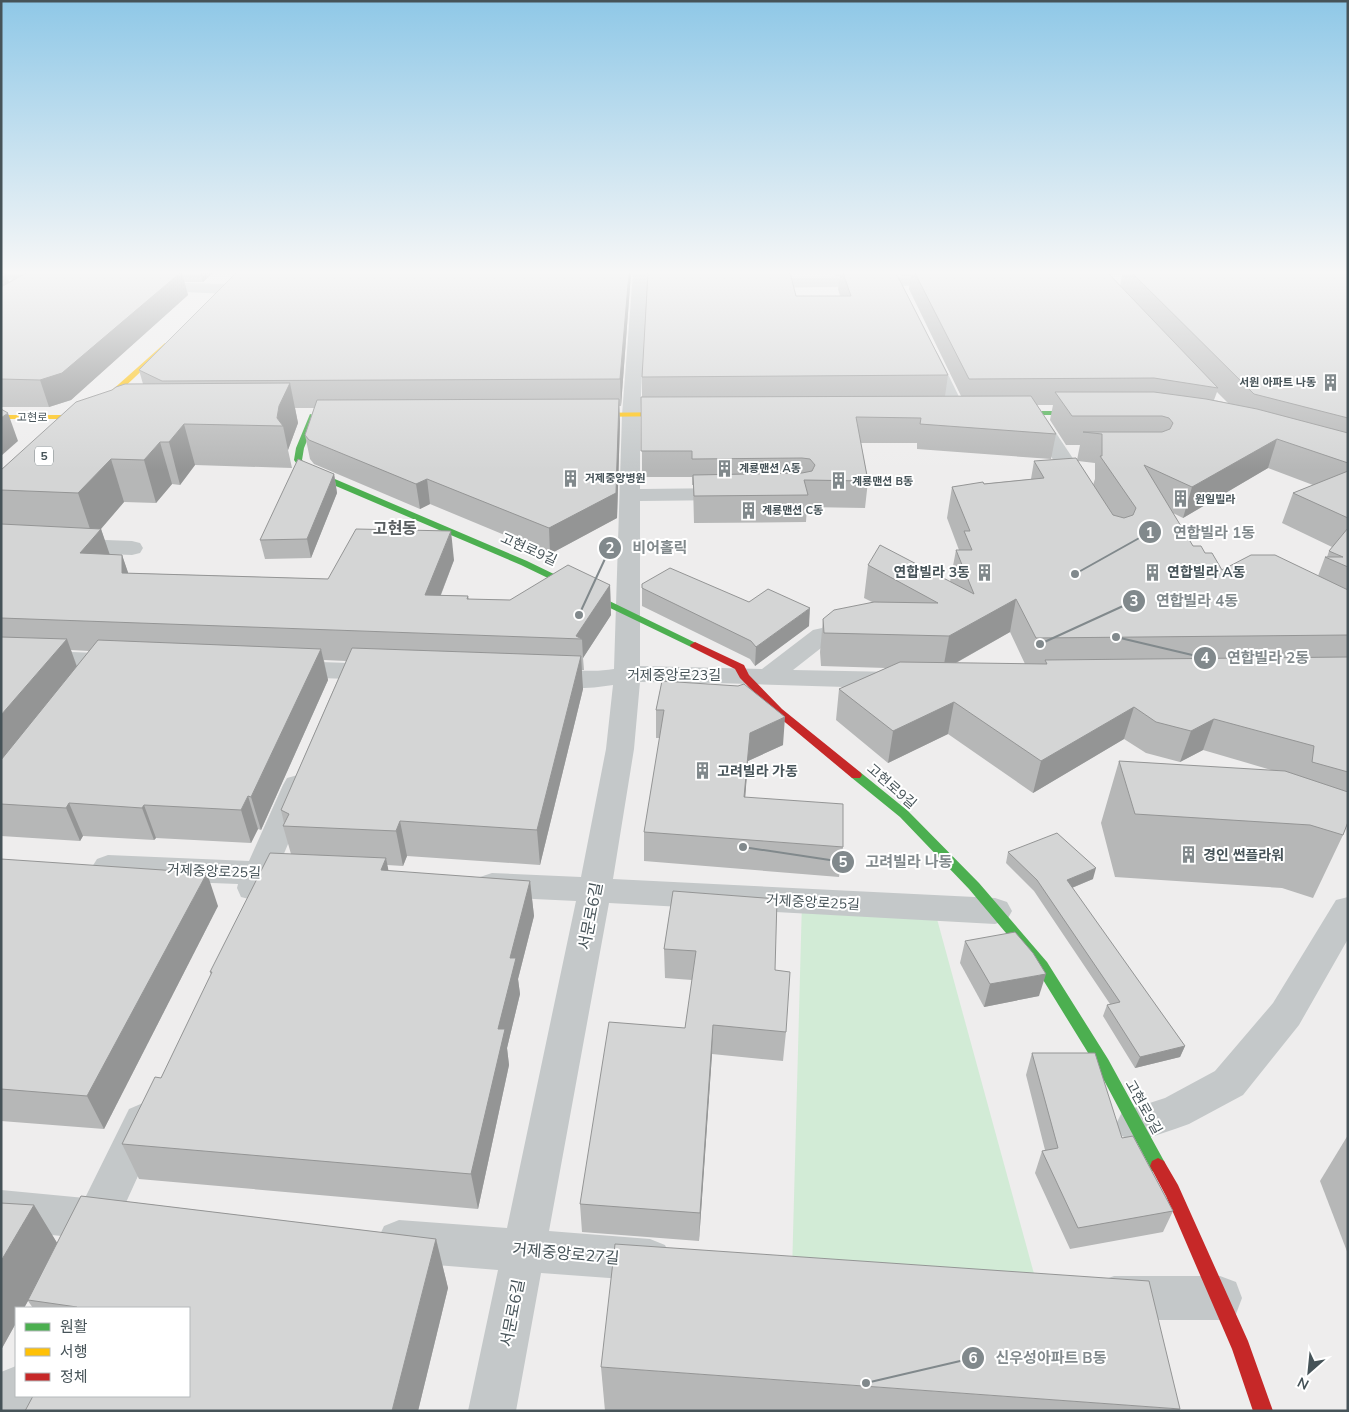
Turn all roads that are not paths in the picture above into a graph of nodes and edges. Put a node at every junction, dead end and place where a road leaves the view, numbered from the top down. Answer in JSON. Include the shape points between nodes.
{"nodes":[{"id":1,"x":173,"y":339,"type":"edge"},
{"id":2,"x":636,"y":339,"type":"edge"},
{"id":3,"x":922,"y":339,"type":"edge"},
{"id":4,"x":118,"y":396,"type":"junction"},
{"id":5,"x":1100,"y":412,"type":"edge"},
{"id":6,"x":957,"y":413,"type":"edge"},
{"id":7,"x":995,"y":413,"type":"edge"},
{"id":8,"x":1032,"y":413,"type":"junction"},
{"id":9,"x":691,"y":414,"type":"edge"},
{"id":10,"x":573,"y":415,"type":"edge"},
{"id":11,"x":632,"y":415,"type":"junction"},
{"id":12,"x":312,"y":416,"type":"edge"},
{"id":13,"x":1,"y":417,"type":"edge"},
{"id":14,"x":28,"y":417,"type":"junction"},
{"id":15,"x":86,"y":417,"type":"junction"},
{"id":16,"x":113,"y":417,"type":"edge"},
{"id":17,"x":45,"y":430,"type":"edge"},
{"id":18,"x":73,"y":430,"type":"edge"},
{"id":19,"x":750,"y":493,"type":"edge"},
{"id":20,"x":631,"y":495,"type":"junction"},
{"id":21,"x":1095,"y":508,"type":"edge"},
{"id":22,"x":1,"y":543,"type":"edge"},
{"id":23,"x":132,"y":548,"type":"dead end"},
{"id":24,"x":628,"y":611,"type":"junction"},
{"id":25,"x":878,"y":624,"type":"edge"},
{"id":26,"x":1,"y":657,"type":"edge"},
{"id":27,"x":101,"y":661,"type":"junction"},
{"id":28,"x":139,"y":663,"type":"edge"},
{"id":29,"x":268,"y":668,"type":"edge"},
{"id":30,"x":407,"y":673,"type":"edge"},
{"id":31,"x":627,"y":674,"type":"junction"},
{"id":32,"x":756,"y":676,"type":"junction"},
{"id":33,"x":517,"y":677,"type":"edge"},
{"id":34,"x":919,"y":680,"type":"edge"},
{"id":35,"x":83,"y":684,"type":"edge"},
{"id":36,"x":312,"y":754,"type":"edge"},
{"id":37,"x":81,"y":866,"type":"edge"},
{"id":38,"x":260,"y":873,"type":"junction"},
{"id":39,"x":329,"y":876,"type":"edge"},
{"id":40,"x":467,"y":884,"type":"edge"},
{"id":41,"x":595,"y":890,"type":"junction"},
{"id":42,"x":995,"y":912,"type":"junction"},
{"id":43,"x":239,"y":917,"type":"edge"},
{"id":44,"x":1343,"y":927,"type":"edge"},
{"id":45,"x":156,"y":1095,"type":"edge"},
{"id":46,"x":1136,"y":1124,"type":"junction"},
{"id":47,"x":1,"y":1210,"type":"edge"},
{"id":48,"x":97,"y":1219,"type":"junction"},
{"id":49,"x":147,"y":1223,"type":"edge"},
{"id":50,"x":366,"y":1238,"type":"edge"},
{"id":51,"x":524,"y":1250,"type":"junction"},
{"id":52,"x":76,"y":1264,"type":"edge"},
{"id":53,"x":687,"y":1264,"type":"edge"},
{"id":54,"x":1075,"y":1295,"type":"edge"},
{"id":55,"x":1220,"y":1298,"type":"junction"},
{"id":56,"x":15,"y":1392,"type":"edge"},
{"id":57,"x":6,"y":1411,"type":"edge"},
{"id":58,"x":492,"y":1411,"type":"edge"},
{"id":59,"x":1263,"y":1411,"type":"edge"}],
"edges":[{"from":1,"to":4,"type":"street"},
{"from":2,"to":11,"type":"street","name":"서문로6길"},
{"from":3,"to":6,"type":"street"},
{"from":4,"to":14,"type":"street"},
{"from":4,"to":15,"type":"street"},
{"from":5,"to":8,"type":"street"},
{"from":7,"to":8,"type":"street"},
{"from":8,"to":21,"type":"street","via":[[1068,453]]},
{"from":9,"to":11,"type":"street"},
{"from":10,"to":11,"type":"street"},
{"from":11,"to":20,"type":"street","name":"서문로6길"},
{"from":12,"to":24,"type":"street","name":"고현로9길","via":[[298,460],[306,470],[516,559]]},
{"from":13,"to":14,"type":"street","name":"고현로"},
{"from":14,"to":15,"type":"street","name":"고현로"},
{"from":14,"to":17,"type":"street"},
{"from":15,"to":16,"type":"street","name":"고현로"},
{"from":15,"to":18,"type":"street"},
{"from":19,"to":20,"type":"street"},
{"from":20,"to":24,"type":"street","name":"서문로6길"},
{"from":22,"to":23,"type":"street"},
{"from":24,"to":31,"type":"street","name":"서문로6길"},
{"from":24,"to":32,"type":"street","name":"고현로9길"},
{"from":25,"to":32,"type":"street","via":[[822,635]]},
{"from":26,"to":27,"type":"street"},
{"from":27,"to":28,"type":"street"},
{"from":27,"to":35,"type":"street"},
{"from":29,"to":30,"type":"street","via":[[341,685]]},
{"from":31,"to":32,"type":"street","name":"거제중앙로23길"},
{"from":31,"to":33,"type":"street","name":"거제중앙로23길","via":[[596,680]]},
{"from":31,"to":41,"type":"street","name":"서문로6길","via":[[618,758]]},
{"from":32,"to":34,"type":"street","name":"거제중앙로23길","via":[[809,680]]},
{"from":32,"to":42,"type":"street","name":"고현로9길","via":[[778,711],[904,814]]},
{"from":36,"to":38,"type":"street"},
{"from":37,"to":38,"type":"street","name":"거제중앙로25길"},
{"from":38,"to":39,"type":"street","name":"거제중앙로25길"},
{"from":38,"to":43,"type":"street"},
{"from":40,"to":41,"type":"street","name":"거제중앙로25길"},
{"from":41,"to":42,"type":"street","name":"거제중앙로25길"},
{"from":41,"to":51,"type":"street","name":"서문로6길"},
{"from":42,"to":46,"type":"street","name":"고현로9길","via":[[1042,966]]},
{"from":44,"to":46,"type":"street","via":[[1286,1014],[1229,1083],[1175,1112]]},
{"from":45,"to":48,"type":"street"},
{"from":46,"to":55,"type":"street","name":"고현로9길","via":[[1172,1191]]},
{"from":47,"to":48,"type":"street"},
{"from":48,"to":49,"type":"street"},
{"from":48,"to":52,"type":"street"},
{"from":50,"to":51,"type":"street","name":"거제중앙로27길"},
{"from":51,"to":53,"type":"street","name":"거제중앙로27길"},
{"from":51,"to":58,"type":"street","name":"서문로6길"},
{"from":54,"to":55,"type":"street"},
{"from":55,"to":59,"type":"street","name":"고현로9길","via":[[1242,1348]]},
{"from":56,"to":57,"type":"street"}]}
